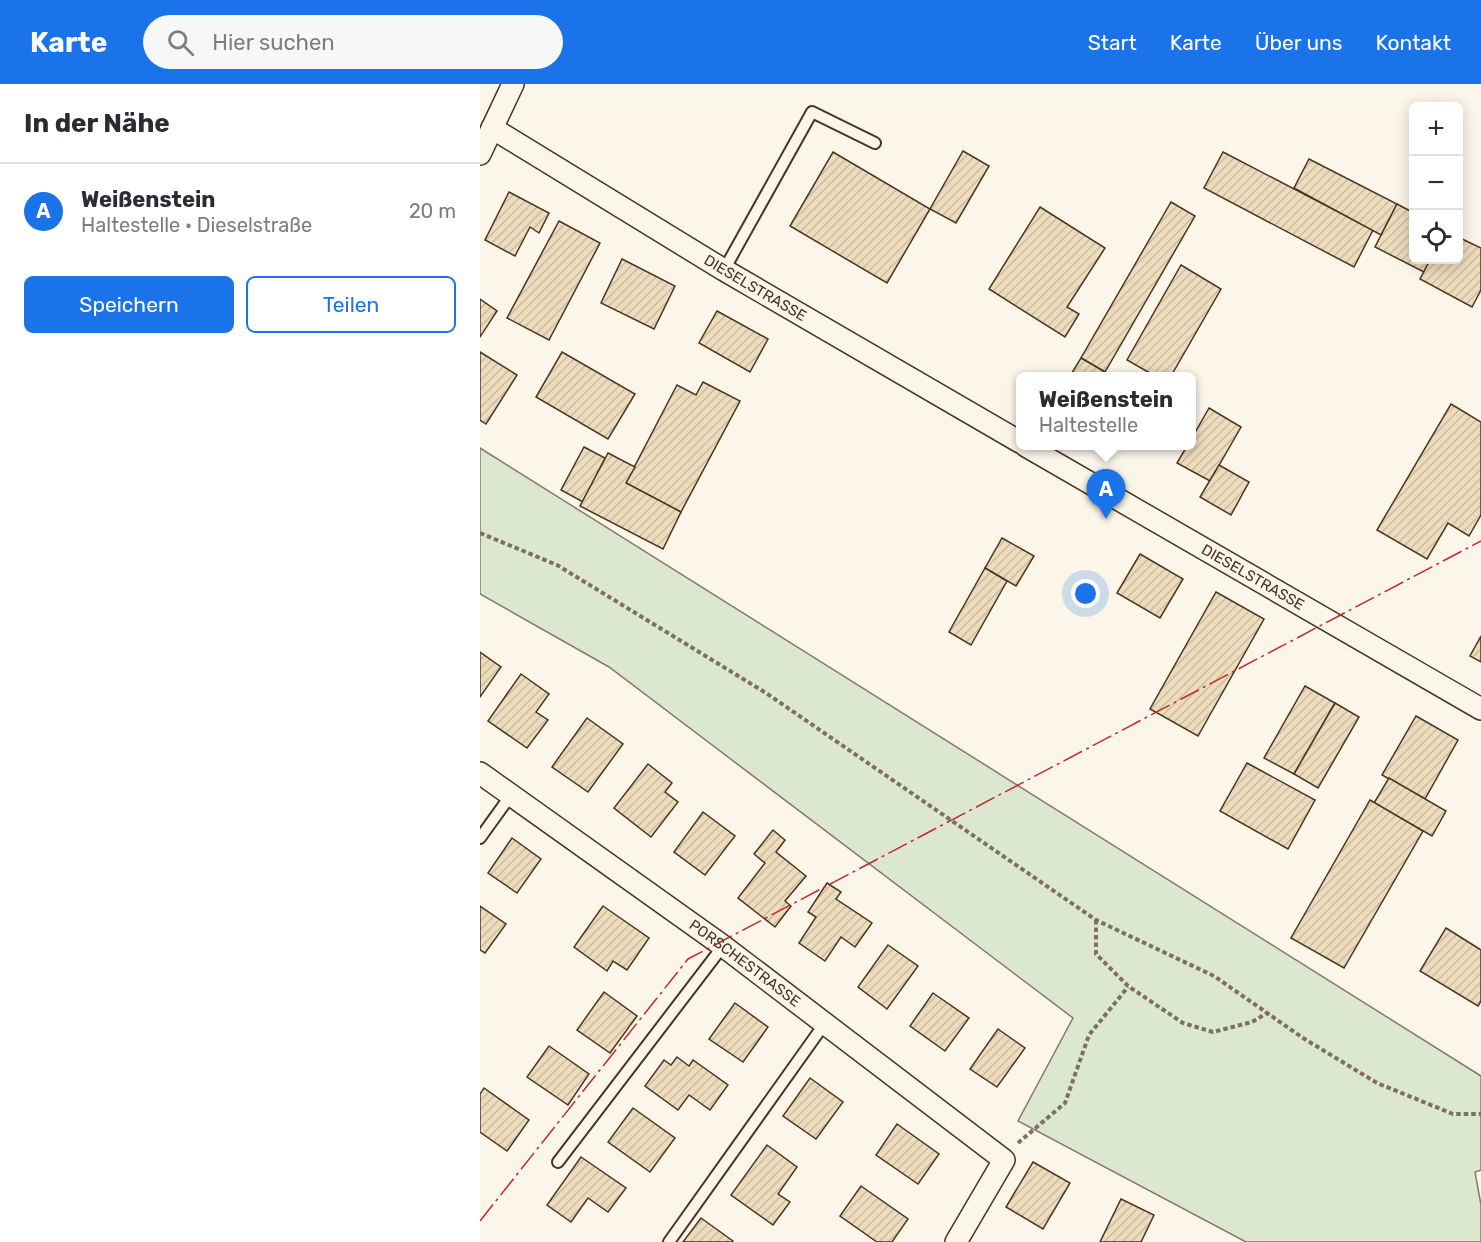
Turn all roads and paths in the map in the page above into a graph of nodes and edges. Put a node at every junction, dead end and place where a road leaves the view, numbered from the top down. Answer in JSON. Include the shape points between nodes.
{"nodes":[{"id":1,"x":513,"y":84,"type":"edge"},
{"id":2,"x":492,"y":128,"type":"junction"},
{"id":3,"x":875,"y":143,"type":"dead end"},
{"id":4,"x":480,"y":154,"type":"edge"},
{"id":5,"x":724,"y":270,"type":"junction"},
{"id":6,"x":1016,"y":440,"type":"edge"},
{"id":7,"x":1033,"y":450,"type":"edge"},
{"id":8,"x":480,"y":533,"type":"edge"},
{"id":9,"x":1481,"y":709,"type":"edge"},
{"id":10,"x":480,"y":773,"type":"edge"},
{"id":11,"x":511,"y":795,"type":"junction"},
{"id":12,"x":480,"y":838,"type":"edge"},
{"id":13,"x":1096,"y":920,"type":"junction"},
{"id":14,"x":723,"y":946,"type":"junction"},
{"id":15,"x":1128,"y":986,"type":"junction"},
{"id":16,"x":1267,"y":1013,"type":"junction"},
{"id":17,"x":825,"y":1023,"type":"junction"},
{"id":18,"x":1481,"y":1114,"type":"edge"},
{"id":19,"x":1004,"y":1160,"type":"junction"},
{"id":20,"x":558,"y":1162,"type":"dead end"},
{"id":21,"x":669,"y":1242,"type":"edge"},
{"id":22,"x":956,"y":1242,"type":"edge"}],
"edges":[{"from":1,"to":2,"type":"street"},
{"from":2,"to":4,"type":"street"},
{"from":2,"to":5,"type":"street","name":"DIESELSTRASSE"},
{"from":3,"to":5,"type":"lane","via":[[812,112]]},
{"from":5,"to":6,"type":"street","name":"DIESELSTRASSE"},
{"from":7,"to":9,"type":"street","name":"DIESELSTRASSE"},
{"from":8,"to":13,"type":"path","via":[[557,565],[766,693]]},
{"from":10,"to":11,"type":"street","name":"PORSCHESTRASSE"},
{"from":11,"to":12,"type":"lane"},
{"from":11,"to":14,"type":"street","name":"PORSCHESTRASSE"},
{"from":13,"to":15,"type":"path","via":[[1096,954]]},
{"from":13,"to":16,"type":"path","via":[[1214,976]]},
{"from":14,"to":17,"type":"street","name":"PORSCHESTRASSE"},
{"from":14,"to":20,"type":"lane"},
{"from":15,"to":16,"type":"path","via":[[1183,1023],[1213,1032],[1252,1022]]},
{"from":15,"to":19,"type":"path","via":[[1089,1035],[1065,1103],[1011,1148]]},
{"from":16,"to":18,"type":"path","via":[[1377,1083],[1453,1114]]},
{"from":17,"to":19,"type":"street","name":"PORSCHESTRASSE"},
{"from":17,"to":21,"type":"lane"},
{"from":19,"to":22,"type":"street"}]}
